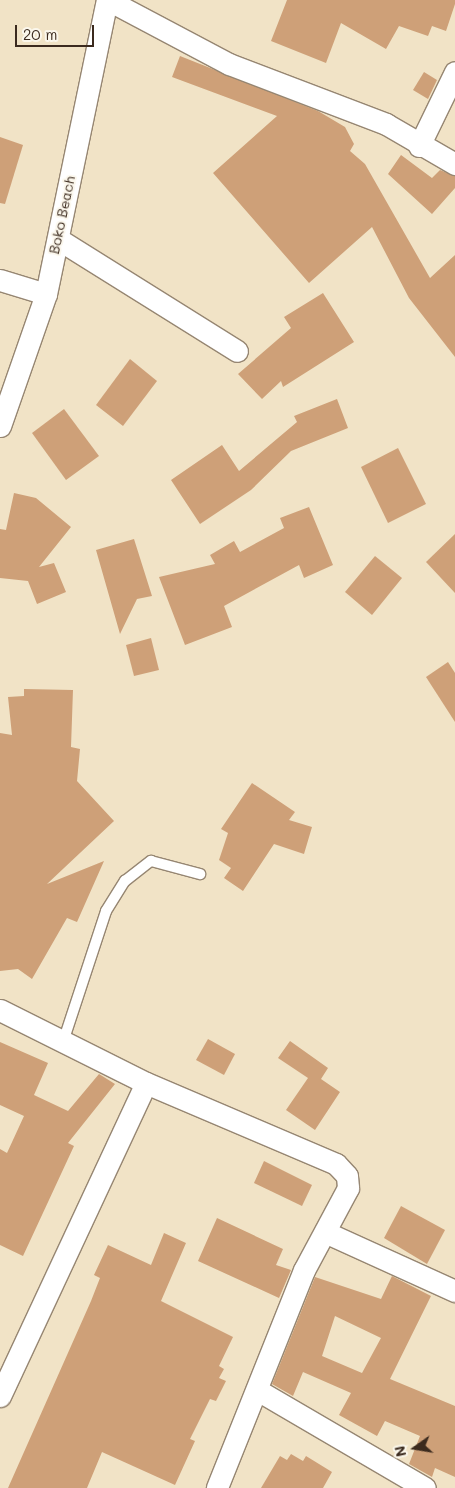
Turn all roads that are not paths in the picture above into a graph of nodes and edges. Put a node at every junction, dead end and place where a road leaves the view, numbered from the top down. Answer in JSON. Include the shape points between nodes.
{"nodes":[{"id":1,"x":108,"y":0,"type":"edge"},
{"id":2,"x":455,"y":72,"type":"edge"},
{"id":3,"x":419,"y":146,"type":"junction"},
{"id":4,"x":455,"y":164,"type":"edge"},
{"id":5,"x":58,"y":238,"type":"junction"},
{"id":6,"x":0,"y":280,"type":"edge"},
{"id":7,"x":46,"y":294,"type":"junction"},
{"id":8,"x":237,"y":351,"type":"dead end"},
{"id":9,"x":0,"y":426,"type":"edge"},
{"id":10,"x":200,"y":874,"type":"dead end"},
{"id":11,"x":0,"y":1010,"type":"edge"},
{"id":12,"x":63,"y":1042,"type":"junction"},
{"id":13,"x":146,"y":1083,"type":"junction"},
{"id":14,"x":327,"y":1233,"type":"junction"},
{"id":15,"x":455,"y":1291,"type":"edge"},
{"id":16,"x":259,"y":1391,"type":"junction"},
{"id":17,"x":0,"y":1396,"type":"edge"},
{"id":18,"x":217,"y":1488,"type":"edge"},
{"id":19,"x":425,"y":1488,"type":"edge"}],
"edges":[{"from":1,"to":3,"type":"street","via":[[229,64],[386,124]]},
{"from":1,"to":5,"type":"street","name":"Boko Beach"},
{"from":2,"to":3,"type":"street"},
{"from":3,"to":4,"type":"street"},
{"from":5,"to":7,"type":"street","name":"Boko Beach"},
{"from":5,"to":8,"type":"street"},
{"from":6,"to":7,"type":"street"},
{"from":7,"to":9,"type":"street","name":"Boko Beach"},
{"from":10,"to":12,"type":"lane","via":[[151,861],[125,881],[106,911]]},
{"from":11,"to":12,"type":"street"},
{"from":12,"to":13,"type":"street"},
{"from":13,"to":14,"type":"street","via":[[343,1170],[348,1188]]},
{"from":13,"to":17,"type":"street"},
{"from":14,"to":15,"type":"street"},
{"from":14,"to":16,"type":"street","via":[[304,1270]]},
{"from":16,"to":18,"type":"street"},
{"from":16,"to":19,"type":"street"}]}
